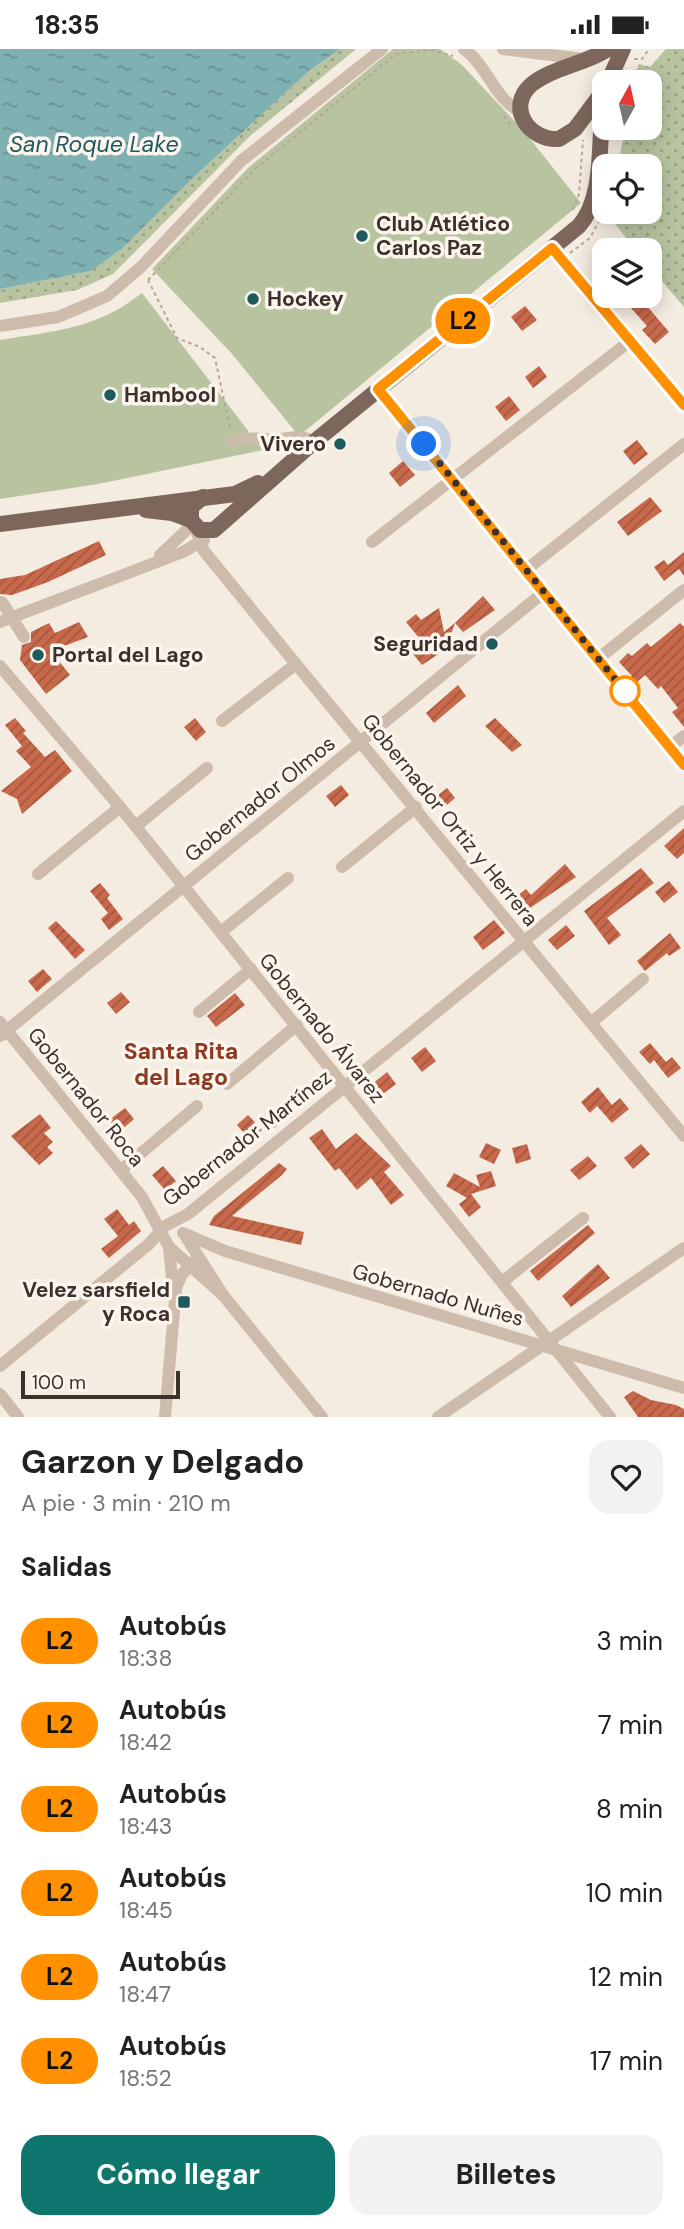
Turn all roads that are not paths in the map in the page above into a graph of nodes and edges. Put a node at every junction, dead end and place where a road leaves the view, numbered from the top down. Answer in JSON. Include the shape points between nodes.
{"nodes":[{"id":1,"x":382,"y":49,"type":"edge"},
{"id":2,"x":503,"y":49,"type":"edge"},
{"id":3,"x":608,"y":49,"type":"edge"},
{"id":4,"x":623,"y":49,"type":"edge"},
{"id":5,"x":458,"y":52,"type":"edge"},
{"id":6,"x":587,"y":59,"type":"junction"},
{"id":7,"x":613,"y":70,"type":"edge"},
{"id":8,"x":592,"y":106,"type":"edge"},
{"id":9,"x":517,"y":119,"type":"junction"},
{"id":10,"x":606,"y":140,"type":"edge"},
{"id":11,"x":552,"y":248,"type":"junction"},
{"id":12,"x":0,"y":325,"type":"edge"},
{"id":13,"x":630,"y":341,"type":"junction"},
{"id":14,"x":378,"y":389,"type":"junction"},
{"id":15,"x":684,"y":405,"type":"edge"},
{"id":16,"x":232,"y":441,"type":"road end"},
{"id":17,"x":314,"y":442,"type":"junction"},
{"id":18,"x":684,"y":444,"type":"edge"},
{"id":19,"x":284,"y":467,"type":"junction"},
{"id":20,"x":454,"y":480,"type":"junction"},
{"id":21,"x":205,"y":496,"type":"junction"},
{"id":22,"x":127,"y":509,"type":"junction"},
{"id":23,"x":193,"y":523,"type":"junction"},
{"id":24,"x":0,"y":524,"type":"edge"},
{"id":25,"x":218,"y":528,"type":"junction"},
{"id":26,"x":372,"y":542,"type":"dead end"},
{"id":27,"x":200,"y":543,"type":"junction"},
{"id":28,"x":154,"y":560,"type":"junction"},
{"id":29,"x":526,"y":570,"type":"junction"},
{"id":30,"x":684,"y":590,"type":"edge"},
{"id":31,"x":544,"y":592,"type":"junction"},
{"id":32,"x":2,"y":602,"type":"dead end"},
{"id":33,"x":0,"y":622,"type":"edge"},
{"id":34,"x":24,"y":637,"type":"dead end"},
{"id":35,"x":599,"y":658,"type":"junction"},
{"id":36,"x":296,"y":664,"type":"junction"},
{"id":37,"x":0,"y":666,"type":"edge"},
{"id":38,"x":222,"y":721,"type":"dead end"},
{"id":39,"x":684,"y":736,"type":"edge"},
{"id":40,"x":362,"y":743,"type":"junction"},
{"id":41,"x":670,"y":747,"type":"junction"},
{"id":42,"x":684,"y":765,"type":"edge"},
{"id":43,"x":207,"y":768,"type":"dead end"},
{"id":44,"x":120,"y":807,"type":"junction"},
{"id":45,"x":416,"y":807,"type":"junction"},
{"id":46,"x":684,"y":811,"type":"edge"},
{"id":47,"x":136,"y":827,"type":"junction"},
{"id":48,"x":342,"y":867,"type":"dead end"},
{"id":49,"x":38,"y":874,"type":"dead end"},
{"id":50,"x":288,"y":878,"type":"dead end"},
{"id":51,"x":183,"y":885,"type":"junction"},
{"id":52,"x":221,"y":932,"type":"junction"},
{"id":53,"x":525,"y":941,"type":"junction"},
{"id":54,"x":251,"y":969,"type":"junction"},
{"id":55,"x":643,"y":979,"type":"dead end"},
{"id":56,"x":199,"y":1012,"type":"dead end"},
{"id":57,"x":592,"y":1022,"type":"junction"},
{"id":58,"x":297,"y":1025,"type":"junction"},
{"id":59,"x":2,"y":1029,"type":"edge"},
{"id":60,"x":227,"y":1084,"type":"dead end"},
{"id":61,"x":345,"y":1088,"type":"junction"},
{"id":62,"x":197,"y":1106,"type":"dead end"},
{"id":63,"x":683,"y":1134,"type":"edge"},
{"id":64,"x":121,"y":1170,"type":"junction"},
{"id":65,"x":583,"y":1219,"type":"dead end"},
{"id":66,"x":165,"y":1226,"type":"junction"},
{"id":67,"x":183,"y":1234,"type":"junction"},
{"id":68,"x":169,"y":1247,"type":"junction"},
{"id":69,"x":684,"y":1248,"type":"edge"},
{"id":70,"x":200,"y":1257,"type":"junction"},
{"id":71,"x":243,"y":1257,"type":"junction"},
{"id":72,"x":188,"y":1266,"type":"junction"},
{"id":73,"x":502,"y":1282,"type":"junction"},
{"id":74,"x":223,"y":1295,"type":"junction"},
{"id":75,"x":174,"y":1303,"type":"junction"},
{"id":76,"x":549,"y":1345,"type":"junction"},
{"id":77,"x":0,"y":1366,"type":"edge"},
{"id":78,"x":684,"y":1388,"type":"edge"},
{"id":79,"x":0,"y":1394,"type":"edge"},
{"id":80,"x":18,"y":1417,"type":"edge"},
{"id":81,"x":165,"y":1417,"type":"edge"},
{"id":82,"x":322,"y":1417,"type":"edge"},
{"id":83,"x":439,"y":1417,"type":"edge"},
{"id":84,"x":611,"y":1417,"type":"edge"}],
"edges":[{"from":1,"to":12,"type":"street","via":[[241,161],[115,290],[58,317]]},
{"from":2,"to":6,"type":"street"},
{"from":3,"to":6,"type":"main road"},
{"from":4,"to":7,"type":"main road"},
{"from":5,"to":9,"type":"street","via":[[484,69]]},
{"from":6,"to":9,"type":"main road","via":[[531,85]]},
{"from":8,"to":9,"type":"main road","via":[[575,129],[559,139],[535,135]]},
{"from":10,"to":11,"type":"main road","via":[[589,211],[579,226]]},
{"from":11,"to":13,"type":"street"},
{"from":11,"to":14,"type":"main road"},
{"from":13,"to":15,"type":"street"},
{"from":13,"to":20,"type":"street"},
{"from":14,"to":17,"type":"main road"},
{"from":14,"to":20,"type":"street"},
{"from":16,"to":17,"type":"street","via":[[296,435]]},
{"from":17,"to":19,"type":"main road"},
{"from":18,"to":29,"type":"street"},
{"from":19,"to":21,"type":"main road","via":[[241,492]]},
{"from":19,"to":25,"type":"main road"},
{"from":20,"to":26,"type":"street"},
{"from":20,"to":29,"type":"street"},
{"from":21,"to":22,"type":"main road"},
{"from":21,"to":23,"type":"main road","via":[[191,507]]},
{"from":21,"to":25,"type":"main road","via":[[224,507],[225,517]]},
{"from":22,"to":23,"type":"main road","via":[[165,512]]},
{"from":22,"to":24,"type":"main road"},
{"from":23,"to":25,"type":"main road","via":[[205,531]]},
{"from":23,"to":27,"type":"street","name":"Gobernador Ortiz y Herrera"},
{"from":23,"to":28,"type":"street"},
{"from":25,"to":27,"type":"street"},
{"from":27,"to":28,"type":"street"},
{"from":27,"to":36,"type":"street","name":"Gobernador Ortiz y Herrera"},
{"from":28,"to":33,"type":"street"},
{"from":29,"to":31,"type":"street"},
{"from":30,"to":35,"type":"street"},
{"from":31,"to":35,"type":"street"},
{"from":31,"to":40,"type":"street","name":"Gobernador Olmos"},
{"from":32,"to":34,"type":"street","bridge":true},
{"from":35,"to":41,"type":"street"},
{"from":36,"to":38,"type":"street"},
{"from":36,"to":40,"type":"street","name":"Gobernador Ortiz y Herrera"},
{"from":37,"to":44,"type":"street","name":"Gobernado Álvarez"},
{"from":39,"to":41,"type":"street"},
{"from":40,"to":45,"type":"street","name":"Gobernador Ortiz y Herrera"},
{"from":40,"to":51,"type":"street","name":"Gobernador Olmos"},
{"from":41,"to":42,"type":"street"},
{"from":43,"to":47,"type":"street"},
{"from":44,"to":47,"type":"street","name":"Gobernado Álvarez"},
{"from":44,"to":49,"type":"street"},
{"from":45,"to":48,"type":"street"},
{"from":45,"to":53,"type":"street","name":"Gobernador Ortiz y Herrera"},
{"from":46,"to":53,"type":"street","name":"Gobernador Martínez"},
{"from":47,"to":51,"type":"street","name":"Gobernado Álvarez"},
{"from":50,"to":52,"type":"street"},
{"from":51,"to":52,"type":"street","name":"Gobernado Álvarez"},
{"from":51,"to":59,"type":"street","name":"Gobernador Olmos"},
{"from":52,"to":54,"type":"street","name":"Gobernado Álvarez"},
{"from":53,"to":57,"type":"street","name":"Gobernador Ortiz y Herrera"},
{"from":53,"to":61,"type":"street","name":"Gobernador Martínez"},
{"from":54,"to":56,"type":"street"},
{"from":54,"to":58,"type":"street","name":"Gobernado Álvarez"},
{"from":55,"to":57,"type":"street"},
{"from":57,"to":63,"type":"street","name":"Gobernador Ortiz y Herrera"},
{"from":58,"to":60,"type":"street"},
{"from":58,"to":61,"type":"street","name":"Gobernado Álvarez"},
{"from":59,"to":64,"type":"street","name":"Gobernador Roca"},
{"from":61,"to":66,"type":"street","name":"Gobernador Martínez","via":[[188,1214]]},
{"from":61,"to":73,"type":"street","name":"Gobernado Álvarez"},
{"from":62,"to":64,"type":"street"},
{"from":64,"to":66,"type":"street","name":"Gobernador Roca"},
{"from":65,"to":73,"type":"street"},
{"from":66,"to":67,"type":"street","name":"Gobernador Roca"},
{"from":66,"to":68,"type":"street","name":"Gobernador Roca"},
{"from":66,"to":77,"type":"street","name":"Gobernador Martínez"},
{"from":67,"to":70,"type":"street","name":"Gobernador Roca"},
{"from":67,"to":71,"type":"street","name":"Gobernado Nuñes"},
{"from":68,"to":72,"type":"street","name":"Gobernador Roca"},
{"from":68,"to":75,"type":"street"},
{"from":69,"to":76,"type":"street"},
{"from":70,"to":71,"type":"street"},
{"from":70,"to":72,"type":"street"},
{"from":70,"to":74,"type":"street","name":"Gobernador Roca"},
{"from":71,"to":76,"type":"street","name":"Gobernado Nuñes"},
{"from":72,"to":74,"type":"street","name":"Gobernador Roca"},
{"from":72,"to":75,"type":"street"},
{"from":73,"to":76,"type":"street","name":"Gobernado Álvarez"},
{"from":74,"to":82,"type":"street","name":"Gobernador Roca"},
{"from":75,"to":81,"type":"street"},
{"from":76,"to":78,"type":"street","name":"Gobernado Nuñes"},
{"from":76,"to":83,"type":"street"},
{"from":76,"to":84,"type":"street","name":"Gobernado Álvarez"},
{"from":79,"to":80,"type":"street"}]}
